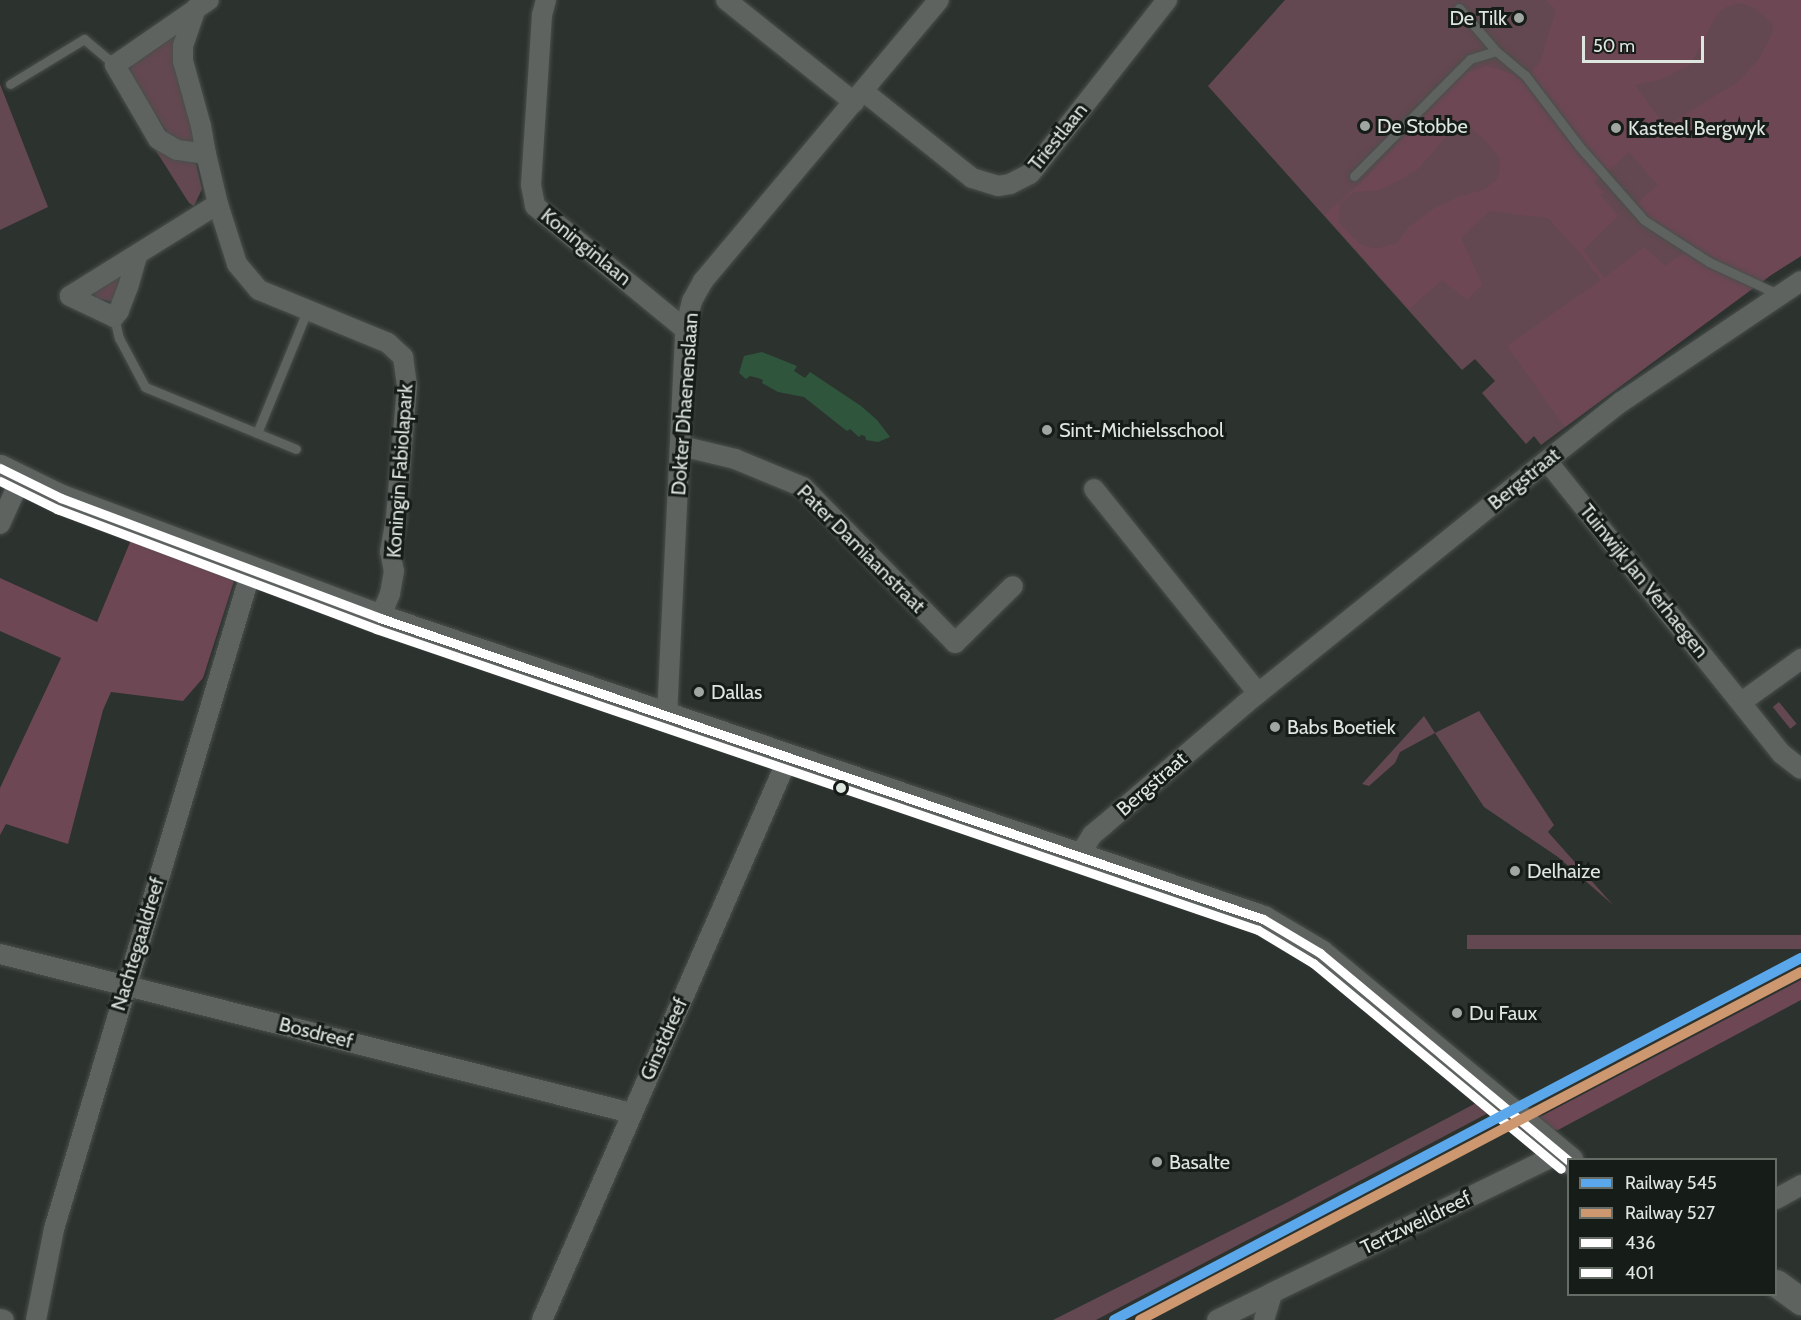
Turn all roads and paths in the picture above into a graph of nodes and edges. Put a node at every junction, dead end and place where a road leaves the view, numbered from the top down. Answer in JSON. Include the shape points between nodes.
{"nodes":[{"id":1,"x":546,"y":0,"type":"edge"},
{"id":2,"x":726,"y":0,"type":"edge"},
{"id":3,"x":939,"y":0,"type":"edge"},
{"id":4,"x":1167,"y":0,"type":"edge"},
{"id":5,"x":203,"y":4,"type":"edge"},
{"id":6,"x":1459,"y":8,"type":"dead end"},
{"id":7,"x":1496,"y":51,"type":"junction"},
{"id":8,"x":115,"y":65,"type":"junction"},
{"id":9,"x":10,"y":84,"type":"dead end"},
{"id":10,"x":858,"y":97,"type":"junction"},
{"id":11,"x":206,"y":154,"type":"junction"},
{"id":12,"x":1354,"y":176,"type":"dead end"},
{"id":13,"x":218,"y":204,"type":"junction"},
{"id":14,"x":137,"y":256,"type":"junction"},
{"id":15,"x":1801,"y":281,"type":"edge"},
{"id":16,"x":1780,"y":295,"type":"junction"},
{"id":17,"x":307,"y":311,"type":"junction"},
{"id":18,"x":114,"y":317,"type":"junction"},
{"id":19,"x":685,"y":329,"type":"junction"},
{"id":20,"x":257,"y":433,"type":"junction"},
{"id":21,"x":681,"y":446,"type":"junction"},
{"id":22,"x":296,"y":449,"type":"dead end"},
{"id":23,"x":1546,"y":461,"type":"junction"},
{"id":24,"x":10,"y":474,"type":"edge"},
{"id":25,"x":1094,"y":489,"type":"dead end"},
{"id":26,"x":0,"y":524,"type":"edge"},
{"id":27,"x":250,"y":571,"type":"junction"},
{"id":28,"x":1013,"y":586,"type":"dead end"},
{"id":29,"x":380,"y":618,"type":"junction"},
{"id":30,"x":1801,"y":659,"type":"edge"},
{"id":31,"x":1258,"y":693,"type":"junction"},
{"id":32,"x":1743,"y":701,"type":"junction"},
{"id":33,"x":667,"y":717,"type":"junction"},
{"id":34,"x":788,"y":758,"type":"junction"},
{"id":35,"x":1801,"y":769,"type":"edge"},
{"id":36,"x":1079,"y":856,"type":"junction"},
{"id":37,"x":0,"y":954,"type":"edge"},
{"id":38,"x":125,"y":985,"type":"junction"},
{"id":39,"x":631,"y":1113,"type":"junction"},
{"id":40,"x":1565,"y":1156,"type":"edge"},
{"id":41,"x":1801,"y":1185,"type":"edge"},
{"id":42,"x":1777,"y":1198,"type":"edge"},
{"id":43,"x":1777,"y":1284,"type":"edge"},
{"id":44,"x":1272,"y":1293,"type":"junction"},
{"id":45,"x":1801,"y":1301,"type":"edge"},
{"id":46,"x":36,"y":1320,"type":"edge"},
{"id":47,"x":542,"y":1320,"type":"edge"},
{"id":48,"x":1217,"y":1320,"type":"edge"},
{"id":49,"x":1264,"y":1320,"type":"edge"}],
"edges":[{"from":1,"to":19,"type":"street","name":"Koninginlaan","via":[[531,185],[535,206]]},
{"from":2,"to":10,"type":"street"},
{"from":3,"to":10,"type":"street","name":"Dokter Dhaenenslaan"},
{"from":4,"to":10,"type":"street","name":"Triestlaan","via":[[1030,174],[1010,184],[999,186],[972,178]]},
{"from":5,"to":8,"type":"street","name":"Koningin Fabiolapark"},
{"from":5,"to":11,"type":"street","name":"Koningin Fabiolapark","via":[[183,45],[183,61]]},
{"from":6,"to":7,"type":"lane"},
{"from":7,"to":12,"type":"lane","via":[[1470,59]]},
{"from":7,"to":16,"type":"lane","via":[[1526,75],[1579,146],[1644,220],[1709,262]]},
{"from":8,"to":9,"type":"lane","via":[[84,39]]},
{"from":8,"to":11,"type":"street","via":[[158,139],[177,150]]},
{"from":10,"to":19,"type":"street","name":"Dokter Dhaenenslaan","via":[[703,281]]},
{"from":11,"to":13,"type":"street","name":"Koningin Fabiolapark"},
{"from":13,"to":14,"type":"street"},
{"from":13,"to":17,"type":"street","name":"Koningin Fabiolapark","via":[[237,264],[251,283]]},
{"from":14,"to":18,"type":"street"},
{"from":14,"to":18,"type":"street","via":[[70,296]]},
{"from":15,"to":16,"type":"street","name":"Bergstraat"},
{"from":16,"to":23,"type":"street","name":"Bergstraat","via":[[1621,402]]},
{"from":17,"to":20,"type":"lane"},
{"from":17,"to":29,"type":"street","name":"Koningin Fabiolapark","via":[[388,343],[403,357],[407,370],[390,551],[394,571]]},
{"from":18,"to":20,"type":"lane","via":[[119,338],[145,387]]},
{"from":19,"to":21,"type":"street","name":"Dokter Dhaenenslaan"},
{"from":20,"to":22,"type":"lane"},
{"from":21,"to":28,"type":"street","name":"Pater Damiaanstraat","via":[[735,459],[803,487],[955,643]]},
{"from":21,"to":33,"type":"street","name":"Dokter Dhaenenslaan"},
{"from":23,"to":31,"type":"street","name":"Bergstraat"},
{"from":23,"to":32,"type":"street","name":"Tuinwijk Jan Verhaegen"},
{"from":24,"to":26,"type":"street"},
{"from":24,"to":27,"type":"street"},
{"from":25,"to":31,"type":"street"},
{"from":27,"to":29,"type":"street"},
{"from":27,"to":38,"type":"street","name":"Nachtegaaldreef"},
{"from":29,"to":33,"type":"street"},
{"from":30,"to":32,"type":"street"},
{"from":31,"to":36,"type":"street","name":"Bergstraat","via":[[1092,835]]},
{"from":32,"to":35,"type":"street","name":"Tuinwijk Jan Verhaegen","via":[[1782,754]]},
{"from":33,"to":34,"type":"street"},
{"from":34,"to":36,"type":"street"},
{"from":34,"to":39,"type":"street","name":"Ginstdreef"},
{"from":36,"to":40,"type":"street","via":[[1232,906],[1292,934],[1355,981]]},
{"from":37,"to":38,"type":"street","name":"Bosdreef"},
{"from":38,"to":39,"type":"street","name":"Bosdreef"},
{"from":38,"to":46,"type":"street","name":"Nachtegaaldreef","via":[[54,1229]]},
{"from":39,"to":47,"type":"street","name":"Ginstdreef"},
{"from":40,"to":44,"type":"street","name":"Tertzweildreef","via":[[1491,1186]]},
{"from":41,"to":42,"type":"street"},
{"from":43,"to":45,"type":"street"},
{"from":44,"to":48,"type":"street","name":"Tertzweildreef"},
{"from":44,"to":49,"type":"street"}]}
